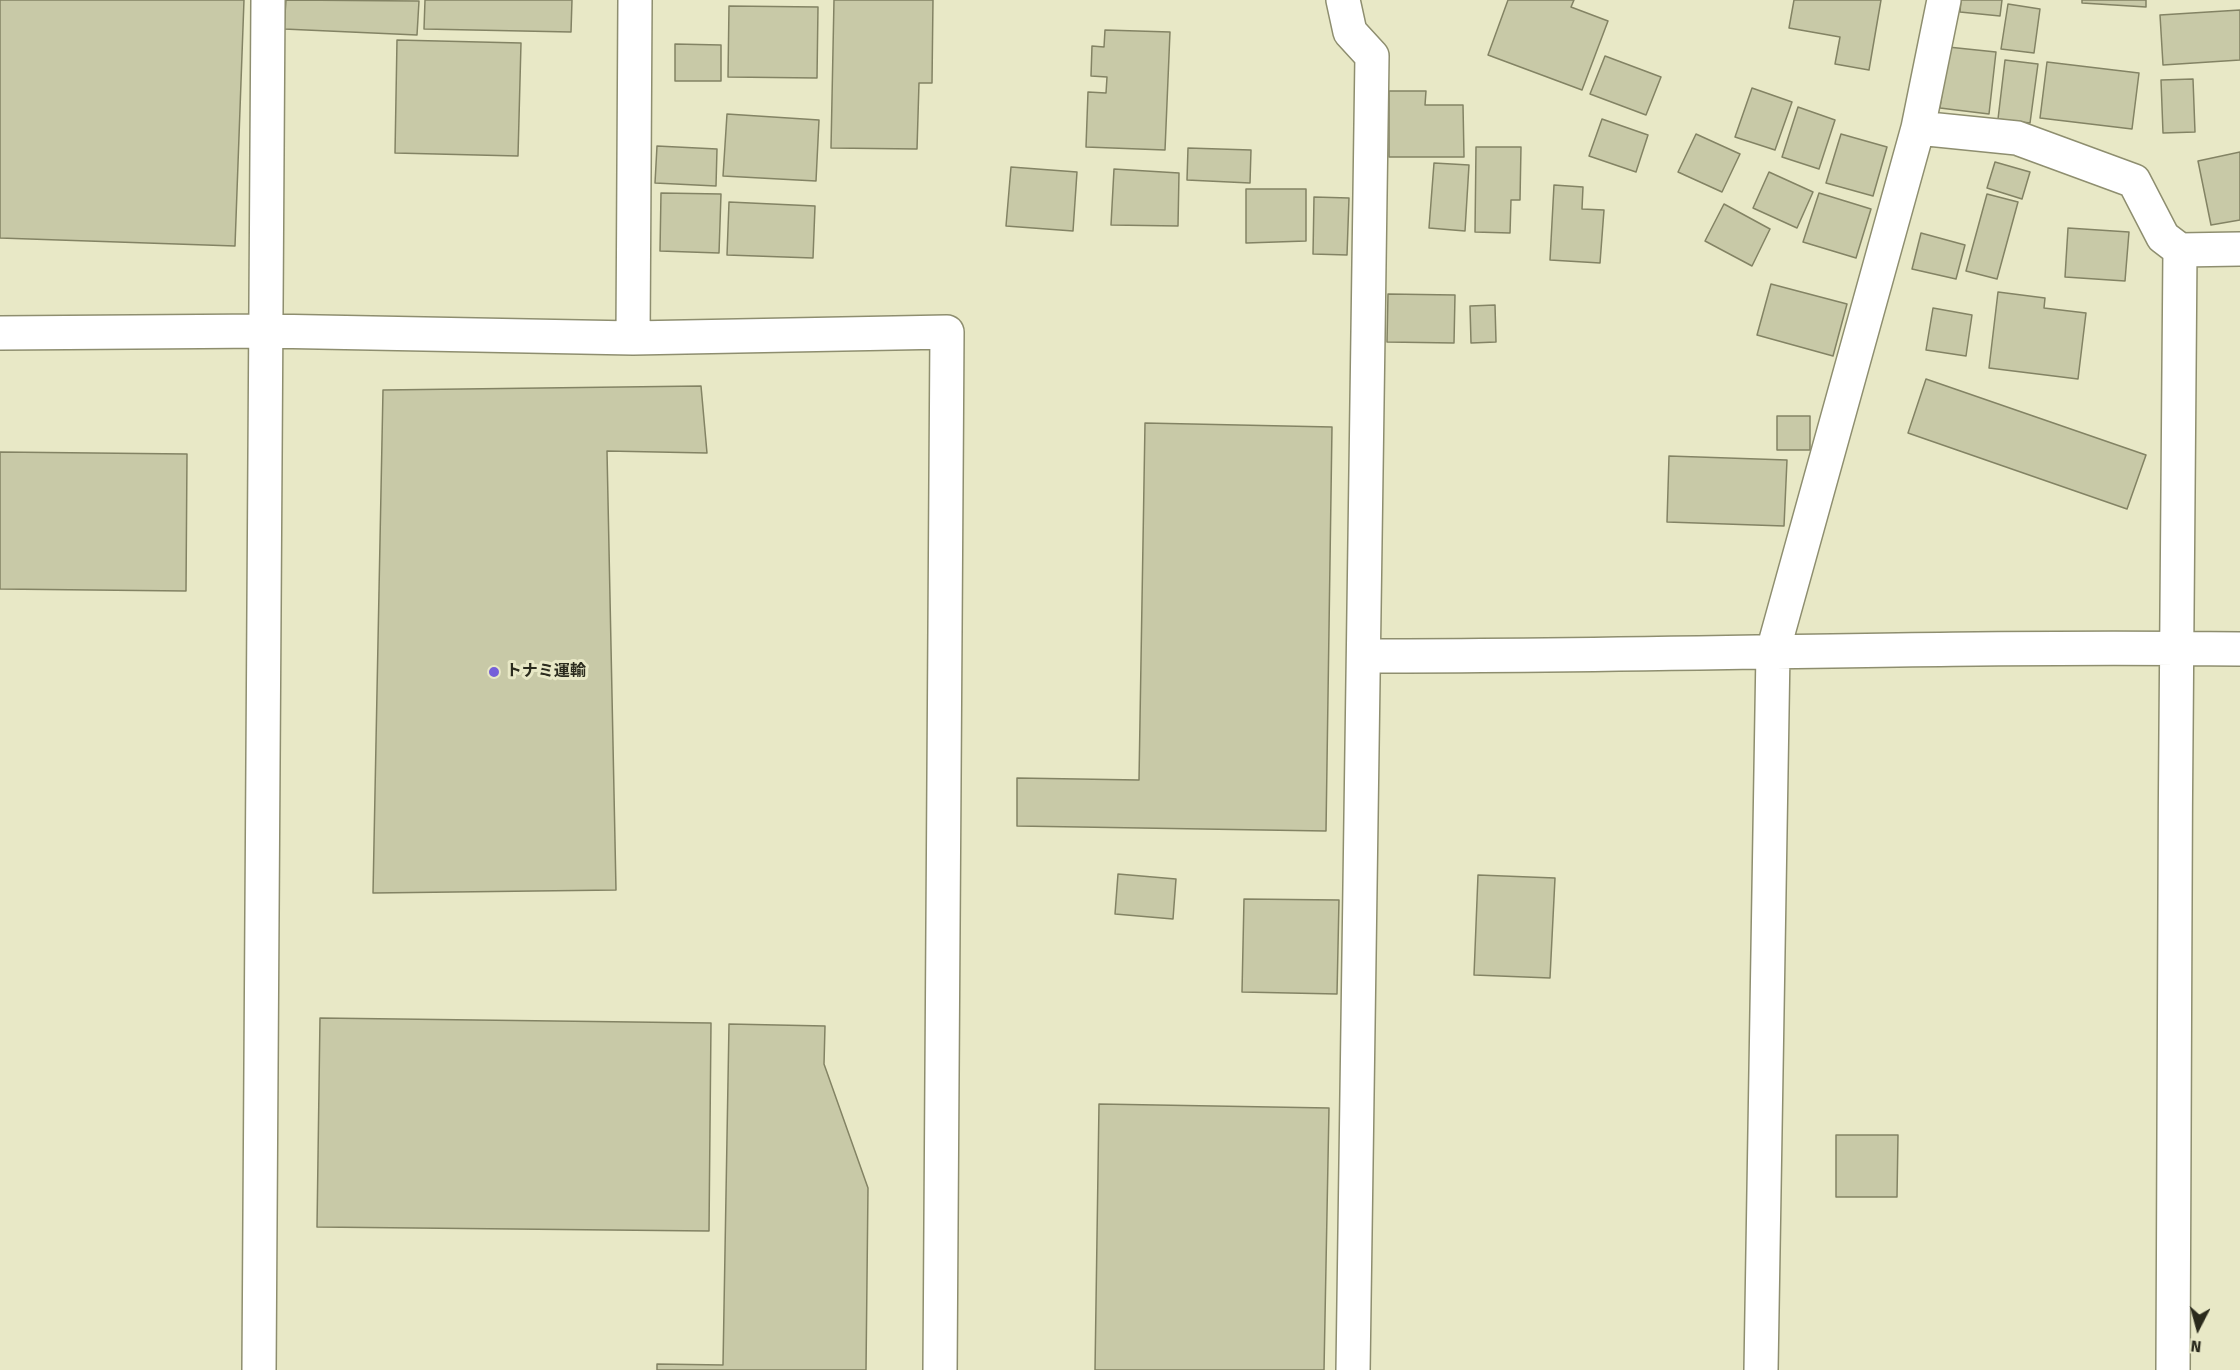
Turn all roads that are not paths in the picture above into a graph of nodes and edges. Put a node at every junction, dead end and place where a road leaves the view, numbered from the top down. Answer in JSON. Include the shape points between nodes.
{"nodes":[{"id":1,"x":268,"y":0,"type":"edge"},
{"id":2,"x":635,"y":0,"type":"edge"},
{"id":3,"x":1343,"y":0,"type":"edge"},
{"id":4,"x":1944,"y":0,"type":"edge"},
{"id":5,"x":1918,"y":128,"type":"junction"},
{"id":6,"x":2240,"y":249,"type":"edge"},
{"id":7,"x":2180,"y":250,"type":"junction"},
{"id":8,"x":267,"y":331,"type":"junction"},
{"id":9,"x":0,"y":333,"type":"edge"},
{"id":10,"x":633,"y":338,"type":"junction"},
{"id":11,"x":2174,"y":648,"type":"junction"},
{"id":12,"x":2240,"y":649,"type":"edge"},
{"id":13,"x":1773,"y":651,"type":"junction"},
{"id":14,"x":1364,"y":656,"type":"junction"},
{"id":15,"x":259,"y":1370,"type":"edge"},
{"id":16,"x":940,"y":1370,"type":"edge"},
{"id":17,"x":1353,"y":1370,"type":"edge"},
{"id":18,"x":1761,"y":1370,"type":"edge"},
{"id":19,"x":2173,"y":1370,"type":"edge"}],
"edges":[{"from":1,"to":8,"type":"street"},
{"from":2,"to":10,"type":"street"},
{"from":3,"to":14,"type":"street","via":[[1350,32],[1372,56]]},
{"from":4,"to":5,"type":"street"},
{"from":5,"to":7,"type":"street","via":[[2017,138],[2134,181],[2163,237]]},
{"from":5,"to":13,"type":"street"},
{"from":6,"to":7,"type":"street"},
{"from":7,"to":11,"type":"street"},
{"from":8,"to":9,"type":"street"},
{"from":8,"to":10,"type":"street"},
{"from":8,"to":15,"type":"street"},
{"from":10,"to":16,"type":"street","via":[[947,332]]},
{"from":11,"to":12,"type":"street"},
{"from":11,"to":13,"type":"street"},
{"from":11,"to":19,"type":"street"},
{"from":13,"to":14,"type":"street","via":[[1566,657]]},
{"from":13,"to":18,"type":"street"},
{"from":14,"to":17,"type":"street"}]}
